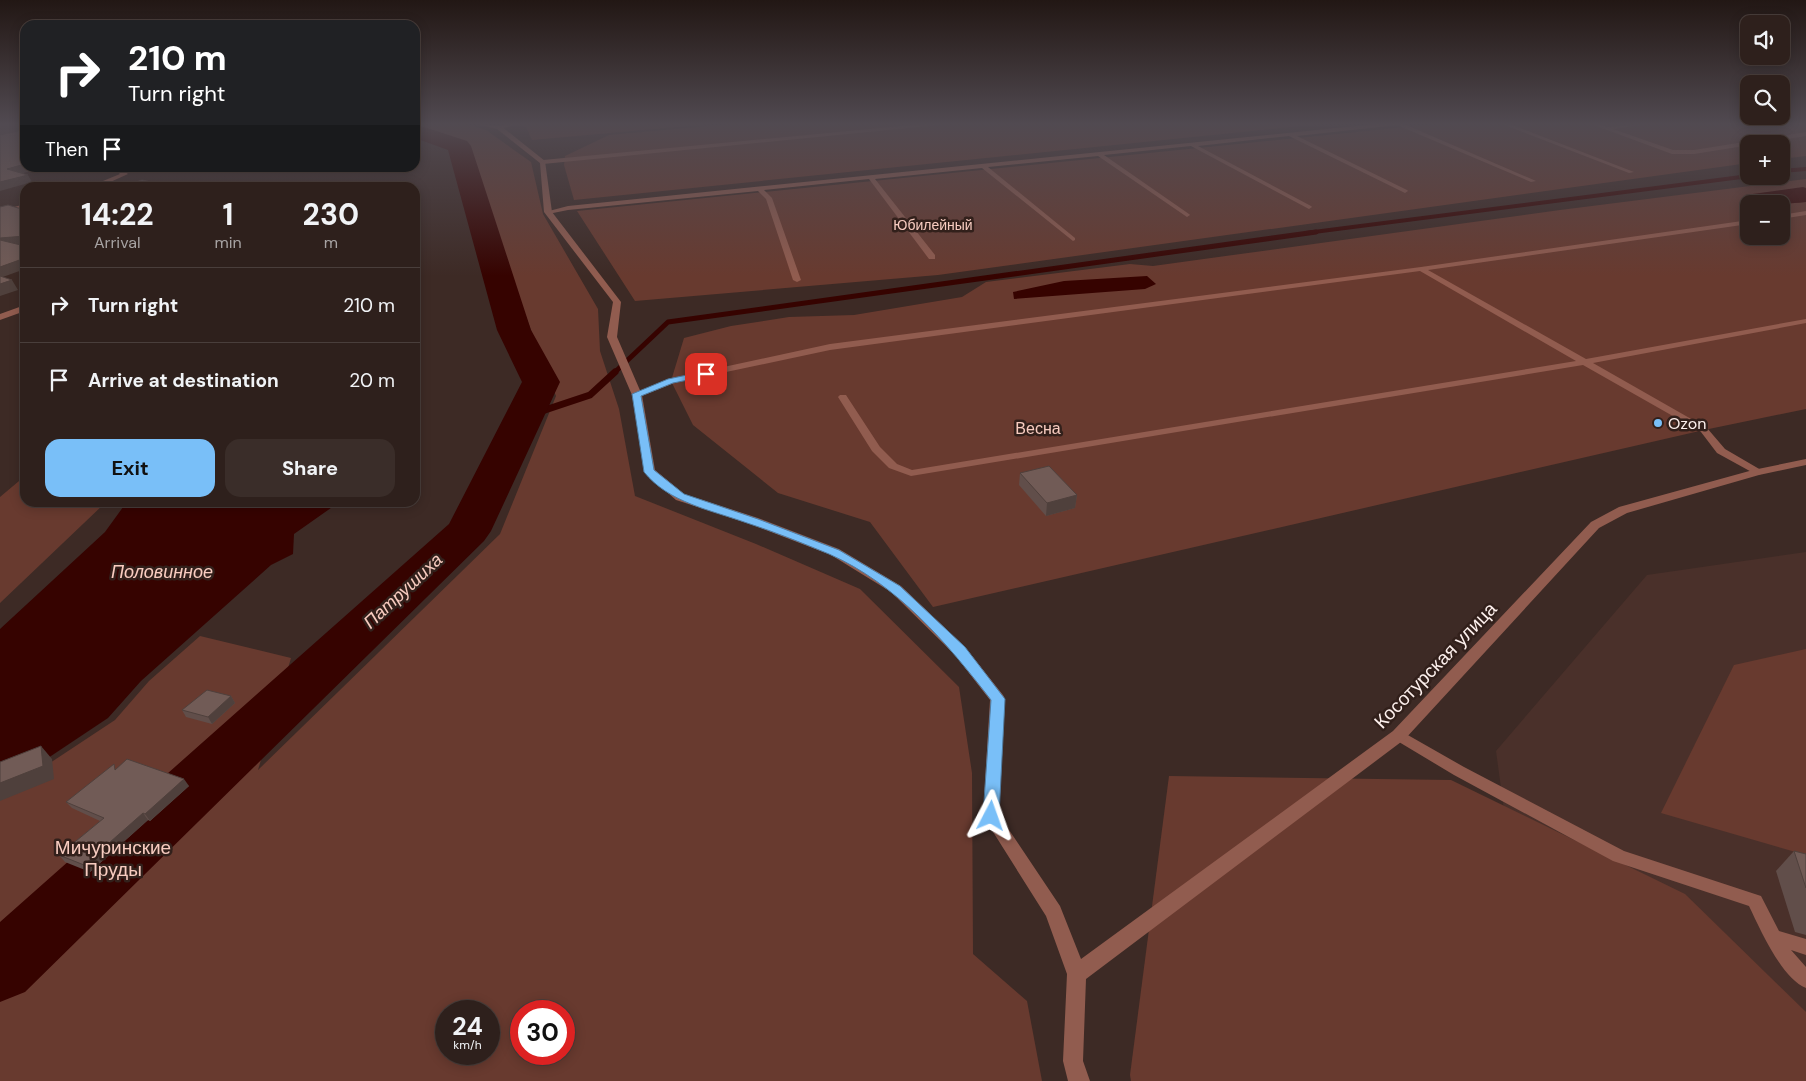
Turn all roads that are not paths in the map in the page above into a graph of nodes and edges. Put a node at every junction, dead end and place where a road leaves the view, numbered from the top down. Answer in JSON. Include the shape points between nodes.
{"nodes":[{"id":1,"x":124,"y":174,"type":"edge"},
{"id":2,"x":544,"y":174,"type":"edge"},
{"id":3,"x":904,"y":174,"type":"edge"},
{"id":4,"x":993,"y":174,"type":"edge"},
{"id":5,"x":1128,"y":174,"type":"edge"},
{"id":6,"x":1248,"y":174,"type":"edge"},
{"id":7,"x":1372,"y":174,"type":"edge"},
{"id":8,"x":1518,"y":174,"type":"edge"},
{"id":9,"x":871,"y":178,"type":"junction"},
{"id":10,"x":1533,"y":181,"type":"dead end"},
{"id":11,"x":104,"y":182,"type":"edge"},
{"id":12,"x":760,"y":188,"type":"junction"},
{"id":13,"x":1405,"y":191,"type":"dead end"},
{"id":14,"x":20,"y":207,"type":"edge"},
{"id":15,"x":1309,"y":207,"type":"dead end"},
{"id":16,"x":548,"y":212,"type":"junction"},
{"id":17,"x":0,"y":213,"type":"edge"},
{"id":18,"x":1806,"y":213,"type":"edge"},
{"id":19,"x":1187,"y":215,"type":"dead end"},
{"id":20,"x":1790,"y":216,"type":"edge"},
{"id":21,"x":1740,"y":223,"type":"edge"},
{"id":22,"x":1072,"y":239,"type":"dead end"},
{"id":23,"x":932,"y":257,"type":"dead end"},
{"id":24,"x":1421,"y":269,"type":"junction"},
{"id":25,"x":797,"y":280,"type":"dead end"},
{"id":26,"x":20,"y":310,"type":"edge"},
{"id":27,"x":0,"y":317,"type":"edge"},
{"id":28,"x":1806,"y":321,"type":"edge"},
{"id":29,"x":1584,"y":362,"type":"junction"},
{"id":30,"x":637,"y":394,"type":"junction"},
{"id":31,"x":843,"y":396,"type":"dead end"},
{"id":32,"x":1806,"y":462,"type":"edge"},
{"id":33,"x":1757,"y":472,"type":"junction"},
{"id":34,"x":1399,"y":735,"type":"junction"},
{"id":35,"x":1774,"y":937,"type":"junction"},
{"id":36,"x":1806,"y":947,"type":"edge"},
{"id":37,"x":1077,"y":974,"type":"junction"},
{"id":38,"x":1806,"y":980,"type":"edge"},
{"id":39,"x":1079,"y":1081,"type":"edge"}],
"edges":[{"from":1,"to":11,"type":"street"},
{"from":2,"to":16,"type":"street"},
{"from":3,"to":9,"type":"lane"},
{"from":4,"to":22,"type":"lane"},
{"from":5,"to":19,"type":"lane"},
{"from":6,"to":15,"type":"lane"},
{"from":7,"to":13,"type":"lane"},
{"from":8,"to":10,"type":"lane"},
{"from":9,"to":12,"type":"lane"},
{"from":9,"to":23,"type":"lane"},
{"from":12,"to":16,"type":"lane"},
{"from":12,"to":25,"type":"lane","via":[[768,198]]},
{"from":14,"to":17,"type":"street"},
{"from":16,"to":30,"type":"street","via":[[617,302],[612,337]]},
{"from":18,"to":20,"type":"lane"},
{"from":21,"to":24,"type":"lane"},
{"from":24,"to":29,"type":"lane"},
{"from":24,"to":30,"type":"lane","via":[[830,347],[671,381]]},
{"from":26,"to":27,"type":"street"},
{"from":28,"to":29,"type":"lane"},
{"from":29,"to":31,"type":"lane","via":[[911,473],[893,466],[876,449]]},
{"from":29,"to":33,"type":"lane","via":[[1704,430],[1721,451]]},
{"from":30,"to":37,"type":"street","via":[[649,472],[680,497],[835,552],[896,589],[960,650],[998,699],[991,816],[1054,912]]},
{"from":32,"to":33,"type":"street","name":"Косотурская улица"},
{"from":33,"to":34,"type":"street","name":"Косотурская улица","via":[[1623,510],[1595,525]]},
{"from":34,"to":35,"type":"lane","via":[[1459,771],[1619,856],[1755,901]]},
{"from":34,"to":37,"type":"street","name":"Косотурская улица"},
{"from":35,"to":36,"type":"lane"},
{"from":35,"to":38,"type":"lane"},
{"from":37,"to":39,"type":"street","via":[[1073,1061]]}]}
